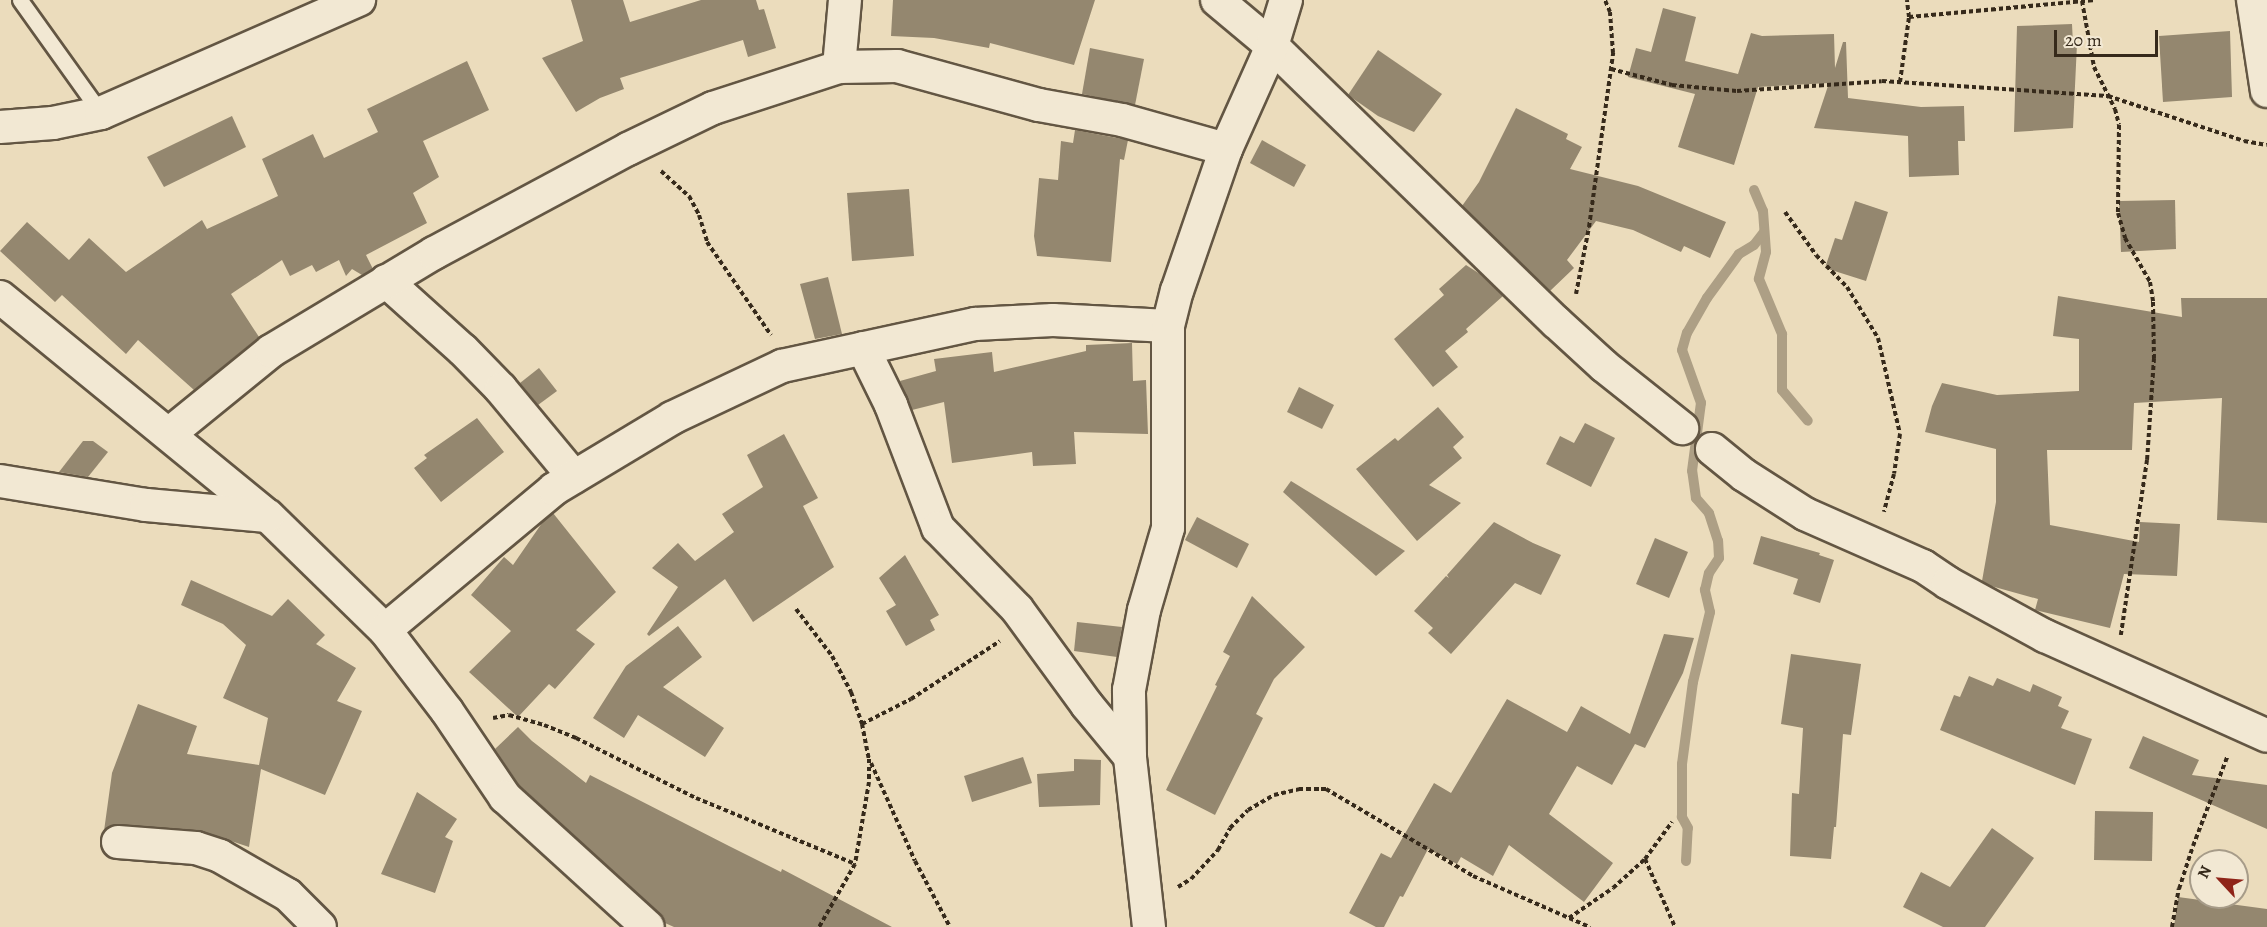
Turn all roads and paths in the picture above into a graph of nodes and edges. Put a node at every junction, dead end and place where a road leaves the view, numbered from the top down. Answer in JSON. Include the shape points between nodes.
{"nodes":[{"id":1,"x":20,"y":0,"type":"edge"},
{"id":2,"x":359,"y":0,"type":"edge"},
{"id":3,"x":845,"y":0,"type":"edge"},
{"id":4,"x":1217,"y":0,"type":"edge"},
{"id":5,"x":1286,"y":0,"type":"edge"},
{"id":6,"x":1605,"y":0,"type":"edge"},
{"id":7,"x":1906,"y":0,"type":"edge"},
{"id":8,"x":2096,"y":0,"type":"edge"},
{"id":9,"x":2253,"y":0,"type":"edge"},
{"id":10,"x":2082,"y":1,"type":"edge"},
{"id":11,"x":1909,"y":16,"type":"junction"},
{"id":12,"x":1272,"y":46,"type":"junction"},
{"id":13,"x":839,"y":67,"type":"junction"},
{"id":14,"x":1611,"y":69,"type":"junction"},
{"id":15,"x":1900,"y":82,"type":"junction"},
{"id":16,"x":2267,"y":91,"type":"edge"},
{"id":17,"x":2108,"y":96,"type":"junction"},
{"id":18,"x":101,"y":113,"type":"junction"},
{"id":19,"x":0,"y":127,"type":"edge"},
{"id":20,"x":2267,"y":145,"type":"edge"},
{"id":21,"x":628,"y":149,"type":"junction"},
{"id":22,"x":1226,"y":149,"type":"junction"},
{"id":23,"x":1785,"y":212,"type":"dead end"},
{"id":24,"x":386,"y":281,"type":"junction"},
{"id":25,"x":0,"y":297,"type":"edge"},
{"id":26,"x":1168,"y":326,"type":"junction"},
{"id":27,"x":1568,"y":333,"type":"junction"},
{"id":28,"x":863,"y":348,"type":"junction"},
{"id":29,"x":791,"y":364,"type":"junction"},
{"id":30,"x":1682,"y":428,"type":"dead end"},
{"id":31,"x":168,"y":435,"type":"junction"},
{"id":32,"x":1712,"y":449,"type":"dead end"},
{"id":33,"x":574,"y":477,"type":"junction"},
{"id":34,"x":0,"y":481,"type":"edge"},
{"id":35,"x":268,"y":516,"type":"junction"},
{"id":36,"x":1876,"y":544,"type":"junction"},
{"id":37,"x":796,"y":609,"type":"dead end"},
{"id":38,"x":1027,"y":623,"type":"junction"},
{"id":39,"x":385,"y":630,"type":"junction"},
{"id":40,"x":2117,"y":668,"type":"junction"},
{"id":41,"x":457,"y":724,"type":"junction"},
{"id":42,"x":862,"y":724,"type":"junction"},
{"id":43,"x":2254,"y":730,"type":"edge"},
{"id":44,"x":1130,"y":757,"type":"junction"},
{"id":45,"x":869,"y":759,"type":"junction"},
{"id":46,"x":1672,"y":822,"type":"dead end"},
{"id":47,"x":118,"y":842,"type":"dead end"},
{"id":48,"x":1645,"y":859,"type":"junction"},
{"id":49,"x":855,"y":864,"type":"junction"},
{"id":50,"x":1148,"y":917,"type":"edge"},
{"id":51,"x":1569,"y":918,"type":"junction"},
{"id":52,"x":320,"y":927,"type":"edge"},
{"id":53,"x":648,"y":927,"type":"edge"},
{"id":54,"x":819,"y":927,"type":"edge"},
{"id":55,"x":950,"y":927,"type":"edge"},
{"id":56,"x":1590,"y":927,"type":"edge"},
{"id":57,"x":1675,"y":927,"type":"edge"},
{"id":58,"x":2172,"y":927,"type":"edge"}],
"edges":[{"from":1,"to":18,"type":"lane"},
{"from":2,"to":18,"type":"street"},
{"from":3,"to":13,"type":"street"},
{"from":4,"to":12,"type":"street"},
{"from":5,"to":12,"type":"street"},
{"from":6,"to":14,"type":"path","via":[[1611,22]]},
{"from":7,"to":11,"type":"path"},
{"from":8,"to":10,"type":"path"},
{"from":9,"to":16,"type":"street"},
{"from":10,"to":11,"type":"path"},
{"from":10,"to":17,"type":"path","via":[[2094,67]]},
{"from":11,"to":15,"type":"path"},
{"from":12,"to":22,"type":"street"},
{"from":12,"to":27,"type":"street"},
{"from":13,"to":21,"type":"street","via":[[713,108]]},
{"from":13,"to":22,"type":"street","via":[[897,66],[1039,105],[1122,120]]},
{"from":14,"to":15,"type":"path","via":[[1672,86],[1737,91]]},
{"from":14,"to":27,"type":"path","via":[[1589,227]]},
{"from":15,"to":17,"type":"path"},
{"from":17,"to":20,"type":"path"},
{"from":17,"to":40,"type":"path","via":[[2119,125],[2118,213],[2125,238],[2150,282],[2154,358],[2147,460]]},
{"from":18,"to":19,"type":"street","via":[[53,123]]},
{"from":21,"to":24,"type":"street"},
{"from":21,"to":29,"type":"path","via":[[673,179],[689,196],[707,242]]},
{"from":22,"to":26,"type":"street"},
{"from":23,"to":36,"type":"path","via":[[1816,255],[1847,287],[1878,338],[1900,434]]},
{"from":24,"to":31,"type":"street","via":[[271,351]]},
{"from":24,"to":33,"type":"street","via":[[501,389]]},
{"from":25,"to":31,"type":"street"},
{"from":26,"to":28,"type":"street","via":[[1053,320],[975,324]]},
{"from":26,"to":44,"type":"street","via":[[1168,528],[1144,610],[1129,690]]},
{"from":27,"to":30,"type":"street"},
{"from":28,"to":29,"type":"street"},
{"from":28,"to":38,"type":"street","via":[[891,405],[938,528],[978,566]]},
{"from":29,"to":33,"type":"street","via":[[672,418]]},
{"from":31,"to":35,"type":"street"},
{"from":32,"to":36,"type":"street","via":[[1805,514]]},
{"from":33,"to":39,"type":"street","via":[[554,489]]},
{"from":34,"to":35,"type":"street","via":[[146,505]]},
{"from":35,"to":39,"type":"street"},
{"from":36,"to":40,"type":"street","via":[[1923,566],[1948,584],[2045,636]]},
{"from":37,"to":42,"type":"path","via":[[832,656]]},
{"from":38,"to":42,"type":"path","via":[[912,699]]},
{"from":38,"to":44,"type":"street"},
{"from":39,"to":41,"type":"street"},
{"from":40,"to":43,"type":"street"},
{"from":41,"to":49,"type":"path","via":[[508,715],[544,725],[696,798]]},
{"from":41,"to":53,"type":"street","via":[[505,797]]},
{"from":42,"to":45,"type":"path"},
{"from":43,"to":58,"type":"path","via":[[2193,846]]},
{"from":44,"to":50,"type":"street"},
{"from":45,"to":49,"type":"path","via":[[869,782]]},
{"from":45,"to":55,"type":"path"},
{"from":46,"to":48,"type":"path"},
{"from":47,"to":52,"type":"street","via":[[195,848],[220,856],[288,895]]},
{"from":48,"to":51,"type":"path","via":[[1613,888]]},
{"from":48,"to":57,"type":"path"},
{"from":49,"to":54,"type":"path"},
{"from":50,"to":51,"type":"path","via":[[1191,879],[1248,810],[1274,795],[1299,789],[1326,789],[1473,876]]},
{"from":51,"to":56,"type":"path"}]}
